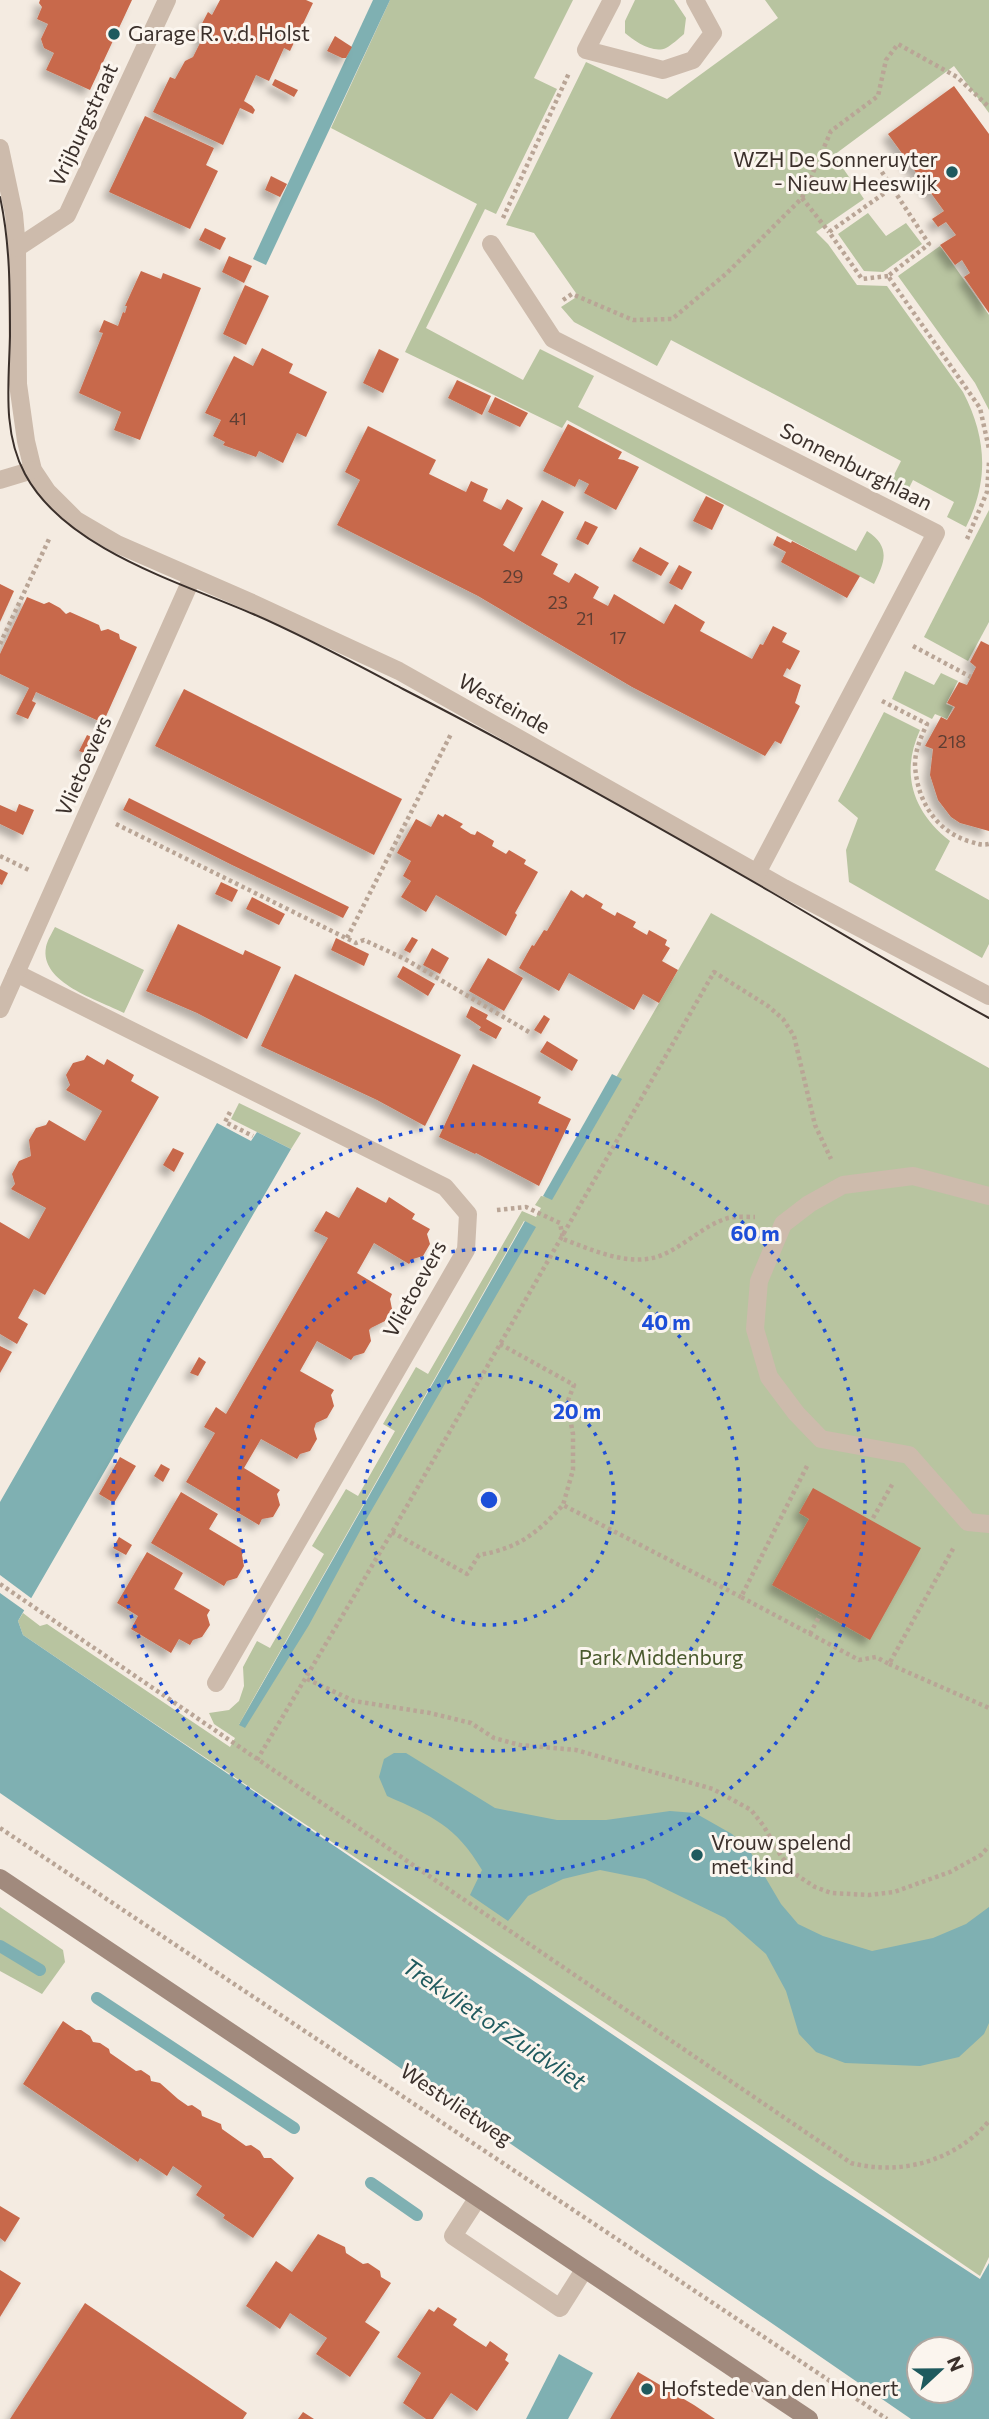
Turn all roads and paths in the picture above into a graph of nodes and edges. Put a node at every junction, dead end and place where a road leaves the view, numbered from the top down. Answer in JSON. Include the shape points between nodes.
{"nodes":[{"id":1,"x":167,"y":0,"type":"edge"},
{"id":2,"x":612,"y":0,"type":"edge"},
{"id":3,"x":695,"y":0,"type":"edge"},
{"id":4,"x":586,"y":50,"type":"junction"},
{"id":5,"x":989,"y":107,"type":"edge"},
{"id":6,"x":0,"y":148,"type":"edge"},
{"id":7,"x":878,"y":166,"type":"dead end"},
{"id":8,"x":891,"y":188,"type":"junction"},
{"id":9,"x":802,"y":198,"type":"junction"},
{"id":10,"x":829,"y":232,"type":"junction"},
{"id":11,"x":491,"y":244,"type":"joint"},
{"id":12,"x":17,"y":248,"type":"junction"},
{"id":13,"x":888,"y":276,"type":"junction"},
{"id":14,"x":538,"y":316,"type":"junction"},
{"id":15,"x":989,"y":449,"type":"edge"},
{"id":16,"x":33,"y":470,"type":"junction"},
{"id":17,"x":0,"y":480,"type":"edge"},
{"id":18,"x":68,"y":512,"type":"junction"},
{"id":19,"x":192,"y":578,"type":"junction"},
{"id":20,"x":0,"y":644,"type":"edge"},
{"id":21,"x":912,"y":646,"type":"dead end"},
{"id":22,"x":971,"y":677,"type":"dead end"},
{"id":23,"x":465,"y":708,"type":"junction"},
{"id":24,"x":876,"y":713,"type":"dead end"},
{"id":25,"x":89,"y":811,"type":"junction"},
{"id":26,"x":989,"y":844,"type":"edge"},
{"id":27,"x":757,"y":873,"type":"junction"},
{"id":28,"x":347,"y":938,"type":"junction"},
{"id":29,"x":16,"y":973,"type":"junction"},
{"id":30,"x":989,"y":996,"type":"edge"},
{"id":31,"x":0,"y":1009,"type":"edge"},
{"id":32,"x":529,"y":1032,"type":"dead end"},
{"id":33,"x":843,"y":1185,"type":"junction"},
{"id":34,"x":989,"y":1195,"type":"edge"},
{"id":35,"x":526,"y":1207,"type":"dead end"},
{"id":36,"x":783,"y":1224,"type":"junction"},
{"id":37,"x":563,"y":1239,"type":"junction"},
{"id":38,"x":500,"y":1344,"type":"junction"},
{"id":39,"x":821,"y":1439,"type":"junction"},
{"id":40,"x":890,"y":1489,"type":"dead end"},
{"id":41,"x":563,"y":1505,"type":"junction"},
{"id":42,"x":873,"y":1518,"type":"dead end"},
{"id":43,"x":968,"y":1522,"type":"junction"},
{"id":44,"x":989,"y":1524,"type":"edge"},
{"id":45,"x":392,"y":1532,"type":"junction"},
{"id":46,"x":0,"y":1584,"type":"edge"},
{"id":47,"x":741,"y":1597,"type":"junction"},
{"id":48,"x":820,"y":1615,"type":"dead end"},
{"id":49,"x":810,"y":1634,"type":"junction"},
{"id":50,"x":889,"y":1664,"type":"junction"},
{"id":51,"x":307,"y":1679,"type":"junction"},
{"id":52,"x":216,"y":1683,"type":"dead end"},
{"id":53,"x":989,"y":1708,"type":"edge"},
{"id":54,"x":257,"y":1760,"type":"junction"},
{"id":55,"x":0,"y":1828,"type":"edge"},
{"id":56,"x":989,"y":1846,"type":"edge"},
{"id":57,"x":0,"y":1878,"type":"edge"},
{"id":58,"x":989,"y":2121,"type":"edge"},
{"id":59,"x":477,"y":2199,"type":"junction"},
{"id":60,"x":583,"y":2270,"type":"junction"},
{"id":61,"x":808,"y":2419,"type":"edge"},
{"id":62,"x":887,"y":2419,"type":"edge"}],
"edges":[{"from":1,"to":12,"type":"street","name":"Vrijburgstraat","via":[[67,215]]},
{"from":2,"to":4,"type":"street"},
{"from":3,"to":4,"type":"street","via":[[713,33],[693,60],[663,70]]},
{"from":4,"to":11,"type":"path","via":[[573,65]]},
{"from":5,"to":9,"type":"path","via":[[957,77],[898,44],[886,60],[878,96],[831,131]]},
{"from":6,"to":12,"type":"street"},
{"from":7,"to":8,"type":"path"},
{"from":8,"to":10,"type":"path"},
{"from":8,"to":13,"type":"path","via":[[929,244]]},
{"from":9,"to":10,"type":"path"},
{"from":9,"to":14,"type":"path","via":[[727,273],[672,319],[633,320],[572,294]]},
{"from":10,"to":13,"type":"path","via":[[862,279]]},
{"from":11,"to":14,"type":"street","name":"Sonnenburghlaan"},
{"from":12,"to":16,"type":"street","via":[[18,384]]},
{"from":13,"to":15,"type":"path","via":[[980,408]]},
{"from":14,"to":27,"type":"street","name":"Sonnenburghlaan","via":[[553,339],[936,533]]},
{"from":16,"to":17,"type":"street"},
{"from":16,"to":18,"type":"street","name":"Westeinde"},
{"from":18,"to":19,"type":"street","name":"Westeinde","via":[[117,544]]},
{"from":18,"to":20,"type":"path","via":[[50,536]]},
{"from":19,"to":23,"type":"street","name":"Westeinde","via":[[399,671]]},
{"from":19,"to":25,"type":"street","name":"Vlietoevers"},
{"from":21,"to":22,"type":"path"},
{"from":23,"to":27,"type":"street","name":"Westeinde"},
{"from":23,"to":28,"type":"path"},
{"from":24,"to":26,"type":"path","via":[[882,701],[927,724],[915,766],[923,800],[937,823],[953,836]]},
{"from":25,"to":28,"type":"path"},
{"from":25,"to":29,"type":"street","name":"Vlietoevers"},
{"from":27,"to":30,"type":"street","name":"Westeinde"},
{"from":28,"to":32,"type":"path","via":[[356,943],[364,940],[405,959]]},
{"from":29,"to":31,"type":"street","name":"Vlietoevers"},
{"from":29,"to":52,"type":"street","name":"Vlietoevers","via":[[445,1187],[468,1214],[466,1250]]},
{"from":33,"to":34,"type":"street","via":[[913,1176]]},
{"from":33,"to":36,"type":"street"},
{"from":33,"to":37,"type":"path","via":[[815,1125],[794,1036],[768,1006],[714,972]]},
{"from":35,"to":37,"type":"path","via":[[560,1223]]},
{"from":36,"to":37,"type":"path","via":[[731,1217],[660,1256],[633,1259]]},
{"from":36,"to":39,"type":"street","via":[[759,1281],[755,1329],[769,1377]]},
{"from":37,"to":38,"type":"path"},
{"from":38,"to":41,"type":"path","via":[[574,1385],[567,1403],[573,1470]]},
{"from":38,"to":45,"type":"path"},
{"from":39,"to":43,"type":"street","via":[[909,1455]]},
{"from":39,"to":47,"type":"path"},
{"from":40,"to":42,"type":"path"},
{"from":41,"to":45,"type":"path","via":[[527,1539],[479,1555],[467,1574]]},
{"from":41,"to":47,"type":"path"},
{"from":43,"to":44,"type":"street"},
{"from":43,"to":50,"type":"path"},
{"from":45,"to":51,"type":"path"},
{"from":46,"to":54,"type":"path"},
{"from":47,"to":49,"type":"path"},
{"from":48,"to":49,"type":"path"},
{"from":49,"to":50,"type":"path","via":[[859,1660],[876,1657]]},
{"from":50,"to":53,"type":"path"},
{"from":51,"to":54,"type":"path"},
{"from":51,"to":56,"type":"path","via":[[354,1701],[430,1713],[471,1723],[494,1738],[520,1745],[576,1750],[713,1788],[751,1810],[798,1876],[831,1893],[894,1892],[950,1872]]},
{"from":54,"to":58,"type":"path","via":[[851,2163],[874,2169],[918,2165],[947,2155]]},
{"from":55,"to":62,"type":"path","name":"Westvlietweg"},
{"from":57,"to":59,"type":"street"},
{"from":59,"to":60,"type":"street"},
{"from":59,"to":60,"type":"street","via":[[453,2236],[560,2308]]},
{"from":60,"to":61,"type":"street"}]}
